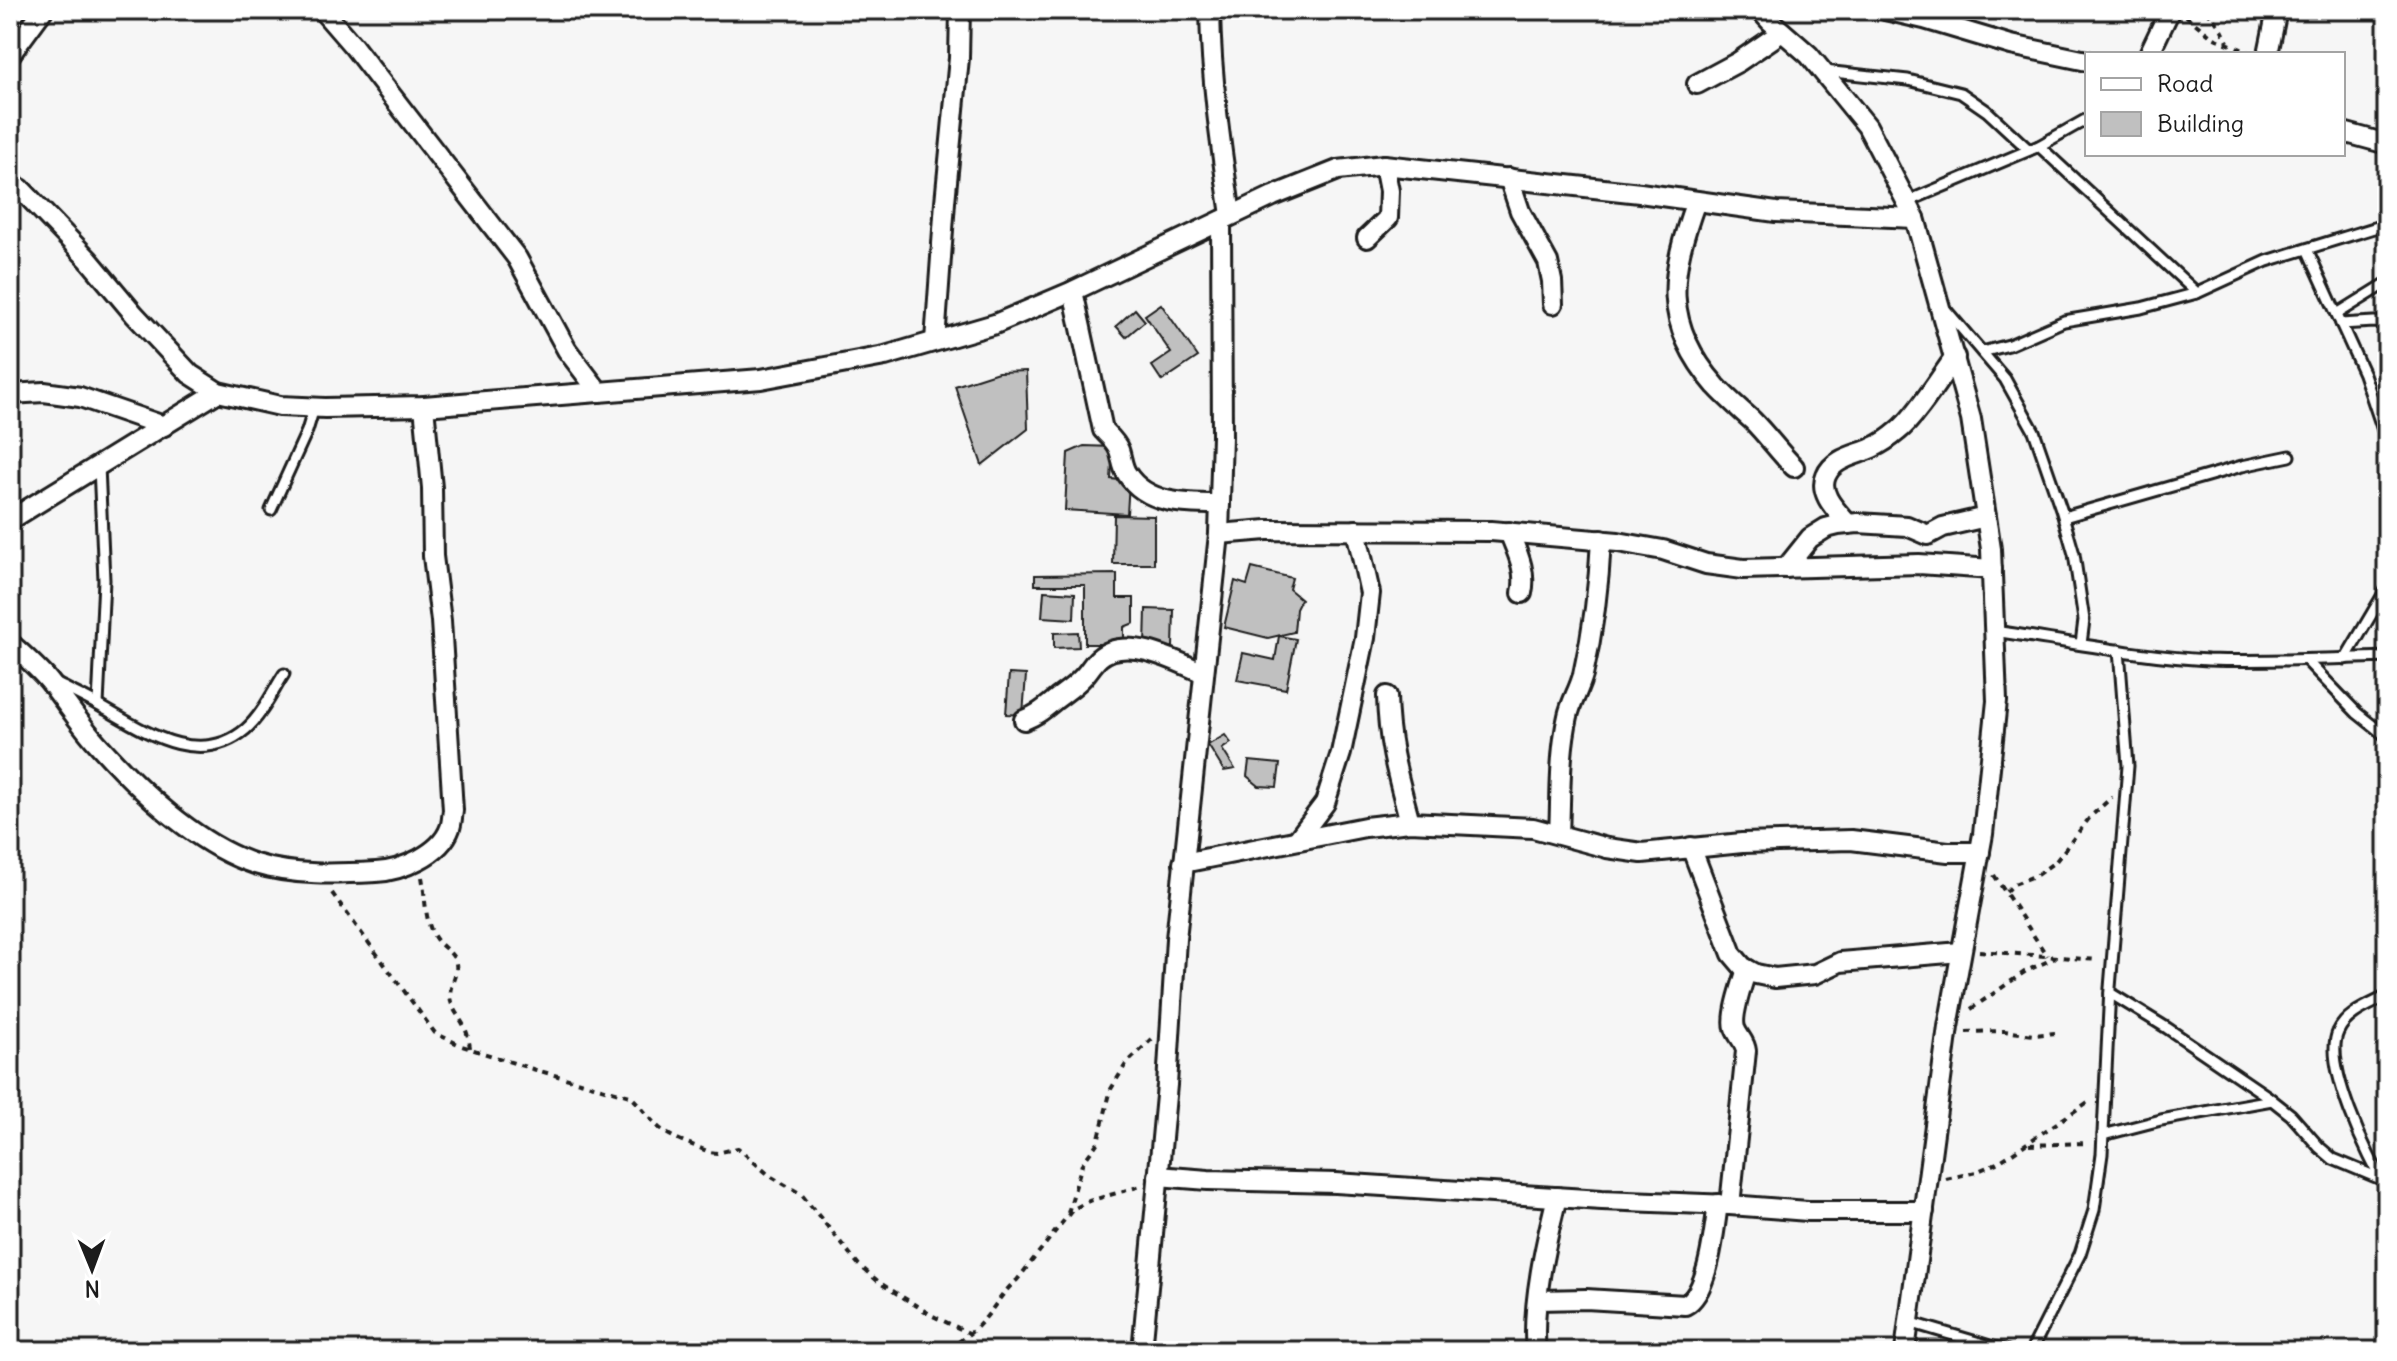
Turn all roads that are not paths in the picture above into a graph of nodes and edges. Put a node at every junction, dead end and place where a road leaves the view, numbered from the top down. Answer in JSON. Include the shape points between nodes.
{"nodes":[{"id":1,"x":43,"y":10,"type":"edge"},
{"id":2,"x":322,"y":10,"type":"edge"},
{"id":3,"x":960,"y":10,"type":"edge"},
{"id":4,"x":1210,"y":10,"type":"edge"},
{"id":5,"x":1760,"y":10,"type":"edge"},
{"id":6,"x":1885,"y":10,"type":"edge"},
{"id":7,"x":2170,"y":10,"type":"edge"},
{"id":8,"x":2277,"y":10,"type":"edge"},
{"id":9,"x":1782,"y":32,"type":"junction"},
{"id":10,"x":2150,"y":52,"type":"edge"},
{"id":11,"x":2268,"y":52,"type":"edge"},
{"id":12,"x":10,"y":55,"type":"edge"},
{"id":13,"x":2085,"y":61,"type":"edge"},
{"id":14,"x":1822,"y":71,"type":"junction"},
{"id":15,"x":1697,"y":84,"type":"dead end"},
{"id":16,"x":2085,"y":120,"type":"edge"},
{"id":17,"x":2345,"y":133,"type":"edge"},
{"id":18,"x":2387,"y":144,"type":"edge"},
{"id":19,"x":2034,"y":148,"type":"junction"},
{"id":20,"x":1384,"y":165,"type":"junction"},
{"id":21,"x":1509,"y":178,"type":"junction"},
{"id":22,"x":10,"y":183,"type":"edge"},
{"id":23,"x":1696,"y":201,"type":"junction"},
{"id":24,"x":1910,"y":210,"type":"junction"},
{"id":25,"x":1226,"y":218,"type":"junction"},
{"id":26,"x":2387,"y":224,"type":"edge"},
{"id":27,"x":1367,"y":238,"type":"dead end"},
{"id":28,"x":2307,"y":249,"type":"junction"},
{"id":29,"x":2387,"y":283,"type":"edge"},
{"id":30,"x":1073,"y":291,"type":"junction"},
{"id":31,"x":2197,"y":293,"type":"junction"},
{"id":32,"x":1938,"y":301,"type":"junction"},
{"id":33,"x":1553,"y":304,"type":"dead end"},
{"id":34,"x":2337,"y":314,"type":"junction"},
{"id":35,"x":2341,"y":324,"type":"junction"},
{"id":36,"x":2387,"y":324,"type":"edge"},
{"id":37,"x":935,"y":341,"type":"junction"},
{"id":38,"x":1982,"y":352,"type":"junction"},
{"id":39,"x":1955,"y":357,"type":"junction"},
{"id":40,"x":218,"y":392,"type":"junction"},
{"id":41,"x":599,"y":392,"type":"junction"},
{"id":42,"x":10,"y":394,"type":"edge"},
{"id":43,"x":424,"y":406,"type":"junction"},
{"id":44,"x":314,"y":408,"type":"junction"},
{"id":45,"x":164,"y":426,"type":"junction"},
{"id":46,"x":2387,"y":442,"type":"edge"},
{"id":47,"x":2290,"y":456,"type":"dead end"},
{"id":48,"x":99,"y":466,"type":"junction"},
{"id":49,"x":1794,"y":467,"type":"dead end"},
{"id":50,"x":1220,"y":504,"type":"junction"},
{"id":51,"x":271,"y":510,"type":"dead end"},
{"id":52,"x":12,"y":514,"type":"edge"},
{"id":53,"x":1986,"y":517,"type":"junction"},
{"id":54,"x":2064,"y":517,"type":"junction"},
{"id":55,"x":1848,"y":524,"type":"junction"},
{"id":56,"x":1356,"y":530,"type":"junction"},
{"id":57,"x":1509,"y":532,"type":"junction"},
{"id":58,"x":1219,"y":534,"type":"junction"},
{"id":59,"x":1601,"y":540,"type":"junction"},
{"id":60,"x":1786,"y":568,"type":"junction"},
{"id":61,"x":1992,"y":569,"type":"junction"},
{"id":62,"x":2387,"y":588,"type":"edge"},
{"id":63,"x":1522,"y":593,"type":"dead end"},
{"id":64,"x":1994,"y":631,"type":"junction"},
{"id":65,"x":10,"y":643,"type":"edge"},
{"id":66,"x":2081,"y":644,"type":"junction"},
{"id":67,"x":2119,"y":650,"type":"junction"},
{"id":68,"x":2387,"y":657,"type":"edge"},
{"id":69,"x":2345,"y":659,"type":"junction"},
{"id":70,"x":2306,"y":660,"type":"junction"},
{"id":71,"x":1203,"y":673,"type":"junction"},
{"id":72,"x":284,"y":674,"type":"dead end"},
{"id":73,"x":47,"y":679,"type":"junction"},
{"id":74,"x":1387,"y":696,"type":"dead end"},
{"id":75,"x":98,"y":705,"type":"junction"},
{"id":76,"x":1024,"y":720,"type":"dead end"},
{"id":77,"x":2387,"y":737,"type":"edge"},
{"id":78,"x":1410,"y":822,"type":"junction"},
{"id":79,"x":1559,"y":834,"type":"junction"},
{"id":80,"x":1297,"y":840,"type":"junction"},
{"id":81,"x":1691,"y":847,"type":"junction"},
{"id":82,"x":1980,"y":855,"type":"junction"},
{"id":83,"x":1183,"y":863,"type":"junction"},
{"id":84,"x":1962,"y":951,"type":"junction"},
{"id":85,"x":1747,"y":969,"type":"junction"},
{"id":86,"x":2110,"y":993,"type":"junction"},
{"id":87,"x":2387,"y":996,"type":"edge"},
{"id":88,"x":2272,"y":1100,"type":"junction"},
{"id":89,"x":2103,"y":1138,"type":"junction"},
{"id":90,"x":1158,"y":1179,"type":"junction"},
{"id":91,"x":2383,"y":1179,"type":"edge"},
{"id":92,"x":1557,"y":1197,"type":"junction"},
{"id":93,"x":1724,"y":1204,"type":"junction"},
{"id":94,"x":1924,"y":1211,"type":"junction"},
{"id":95,"x":1538,"y":1300,"type":"junction"},
{"id":96,"x":1909,"y":1322,"type":"junction"},
{"id":97,"x":1142,"y":1351,"type":"edge"},
{"id":98,"x":1536,"y":1351,"type":"edge"},
{"id":99,"x":1905,"y":1351,"type":"edge"},
{"id":100,"x":2007,"y":1351,"type":"edge"},
{"id":101,"x":2031,"y":1351,"type":"edge"}],
"edges":[{"from":1,"to":12,"type":"street"},
{"from":2,"to":41,"type":"street","via":[[517,258],[567,350]]},
{"from":3,"to":37,"type":"street"},
{"from":4,"to":25,"type":"street"},
{"from":5,"to":9,"type":"street"},
{"from":6,"to":13,"type":"street"},
{"from":7,"to":10,"type":"street"},
{"from":8,"to":11,"type":"street"},
{"from":9,"to":14,"type":"street"},
{"from":9,"to":15,"type":"street"},
{"from":14,"to":19,"type":"lane","via":[[1908,80],[1961,93]]},
{"from":14,"to":24,"type":"street","via":[[1867,126]]},
{"from":16,"to":19,"type":"lane"},
{"from":17,"to":18,"type":"street"},
{"from":19,"to":24,"type":"lane"},
{"from":19,"to":31,"type":"lane"},
{"from":20,"to":21,"type":"street"},
{"from":20,"to":25,"type":"street","via":[[1338,170]]},
{"from":20,"to":27,"type":"street","via":[[1388,218]]},
{"from":21,"to":23,"type":"street"},
{"from":21,"to":33,"type":"street","via":[[1548,262]]},
{"from":22,"to":40,"type":"street","via":[[88,259],[170,354]]},
{"from":23,"to":24,"type":"street","via":[[1776,212]]},
{"from":23,"to":49,"type":"street","via":[[1680,244],[1674,286],[1684,334],[1717,388]]},
{"from":24,"to":32,"type":"street"},
{"from":25,"to":30,"type":"street"},
{"from":25,"to":50,"type":"street"},
{"from":26,"to":28,"type":"lane"},
{"from":28,"to":31,"type":"lane"},
{"from":28,"to":34,"type":"lane"},
{"from":29,"to":34,"type":"lane"},
{"from":30,"to":37,"type":"street","via":[[995,324]]},
{"from":30,"to":50,"type":"street","via":[[1103,430],[1118,446],[1125,472],[1143,493],[1190,504]]},
{"from":31,"to":38,"type":"lane","via":[[2064,321]]},
{"from":32,"to":38,"type":"lane"},
{"from":32,"to":39,"type":"street"},
{"from":34,"to":35,"type":"lane"},
{"from":35,"to":36,"type":"lane"},
{"from":35,"to":46,"type":"lane"},
{"from":37,"to":41,"type":"street","via":[[761,379]]},
{"from":38,"to":54,"type":"lane","via":[[2005,379],[2034,431]]},
{"from":39,"to":53,"type":"street"},
{"from":39,"to":55,"type":"street","via":[[1901,429],[1830,469],[1824,479],[1828,500]]},
{"from":40,"to":44,"type":"street"},
{"from":40,"to":45,"type":"street"},
{"from":41,"to":43,"type":"street"},
{"from":42,"to":45,"type":"street","via":[[80,397]]},
{"from":43,"to":44,"type":"street"},
{"from":43,"to":73,"type":"street","via":[[453,810],[450,830],[419,861],[387,872],[299,873],[227,852],[147,793],[97,743]]},
{"from":44,"to":51,"type":"lane"},
{"from":45,"to":48,"type":"street"},
{"from":47,"to":54,"type":"lane"},
{"from":48,"to":52,"type":"street"},
{"from":48,"to":75,"type":"lane","via":[[104,580]]},
{"from":50,"to":58,"type":"street"},
{"from":53,"to":55,"type":"street","via":[[1928,535],[1907,526]]},
{"from":53,"to":61,"type":"street"},
{"from":54,"to":66,"type":"lane","via":[[2082,601]]},
{"from":55,"to":60,"type":"street","via":[[1810,538]]},
{"from":56,"to":57,"type":"street"},
{"from":56,"to":58,"type":"street"},
{"from":56,"to":80,"type":"street","via":[[1370,593],[1365,638],[1325,803]]},
{"from":57,"to":59,"type":"street"},
{"from":57,"to":63,"type":"street","via":[[1522,566]]},
{"from":58,"to":71,"type":"street"},
{"from":59,"to":60,"type":"street","via":[[1663,550],[1706,564]]},
{"from":59,"to":79,"type":"street","via":[[1591,634],[1562,749]]},
{"from":60,"to":61,"type":"street","via":[[1919,564]]},
{"from":61,"to":64,"type":"street"},
{"from":62,"to":69,"type":"lane"},
{"from":64,"to":66,"type":"lane"},
{"from":64,"to":82,"type":"street","via":[[1997,701]]},
{"from":65,"to":73,"type":"street"},
{"from":66,"to":67,"type":"lane"},
{"from":67,"to":70,"type":"lane","via":[[2207,660]]},
{"from":67,"to":86,"type":"lane","via":[[2128,766]]},
{"from":68,"to":69,"type":"lane"},
{"from":69,"to":70,"type":"lane"},
{"from":70,"to":77,"type":"lane"},
{"from":71,"to":76,"type":"street","via":[[1150,652],[1114,649],[1039,714]]},
{"from":71,"to":83,"type":"street"},
{"from":72,"to":75,"type":"lane","via":[[248,727],[229,742],[203,747],[147,734]]},
{"from":73,"to":75,"type":"lane"},
{"from":74,"to":78,"type":"street","via":[[1392,759]]},
{"from":78,"to":79,"type":"street"},
{"from":78,"to":80,"type":"street"},
{"from":79,"to":81,"type":"street","via":[[1642,853]]},
{"from":80,"to":83,"type":"street"},
{"from":81,"to":82,"type":"street","via":[[1851,840]]},
{"from":81,"to":85,"type":"street","via":[[1732,954]]},
{"from":82,"to":84,"type":"street"},
{"from":83,"to":90,"type":"street"},
{"from":84,"to":85,"type":"street","via":[[1840,962],[1797,977],[1775,978]]},
{"from":84,"to":94,"type":"street"},
{"from":85,"to":93,"type":"street","via":[[1734,1017],[1746,1051]]},
{"from":86,"to":88,"type":"lane"},
{"from":86,"to":89,"type":"lane"},
{"from":87,"to":91,"type":"lane","via":[[2351,1015],[2338,1031],[2333,1052],[2337,1074]]},
{"from":88,"to":89,"type":"lane","via":[[2161,1120]]},
{"from":88,"to":91,"type":"lane","via":[[2333,1159]]},
{"from":89,"to":101,"type":"lane","via":[[2094,1210],[2080,1254]]},
{"from":90,"to":92,"type":"street","via":[[1336,1183]]},
{"from":90,"to":97,"type":"street"},
{"from":92,"to":93,"type":"street"},
{"from":92,"to":95,"type":"street"},
{"from":93,"to":94,"type":"street","via":[[1808,1211]]},
{"from":93,"to":95,"type":"street","via":[[1693,1301],[1685,1305]]},
{"from":94,"to":96,"type":"street"},
{"from":95,"to":98,"type":"street"},
{"from":96,"to":99,"type":"street"},
{"from":96,"to":100,"type":"lane"}]}
